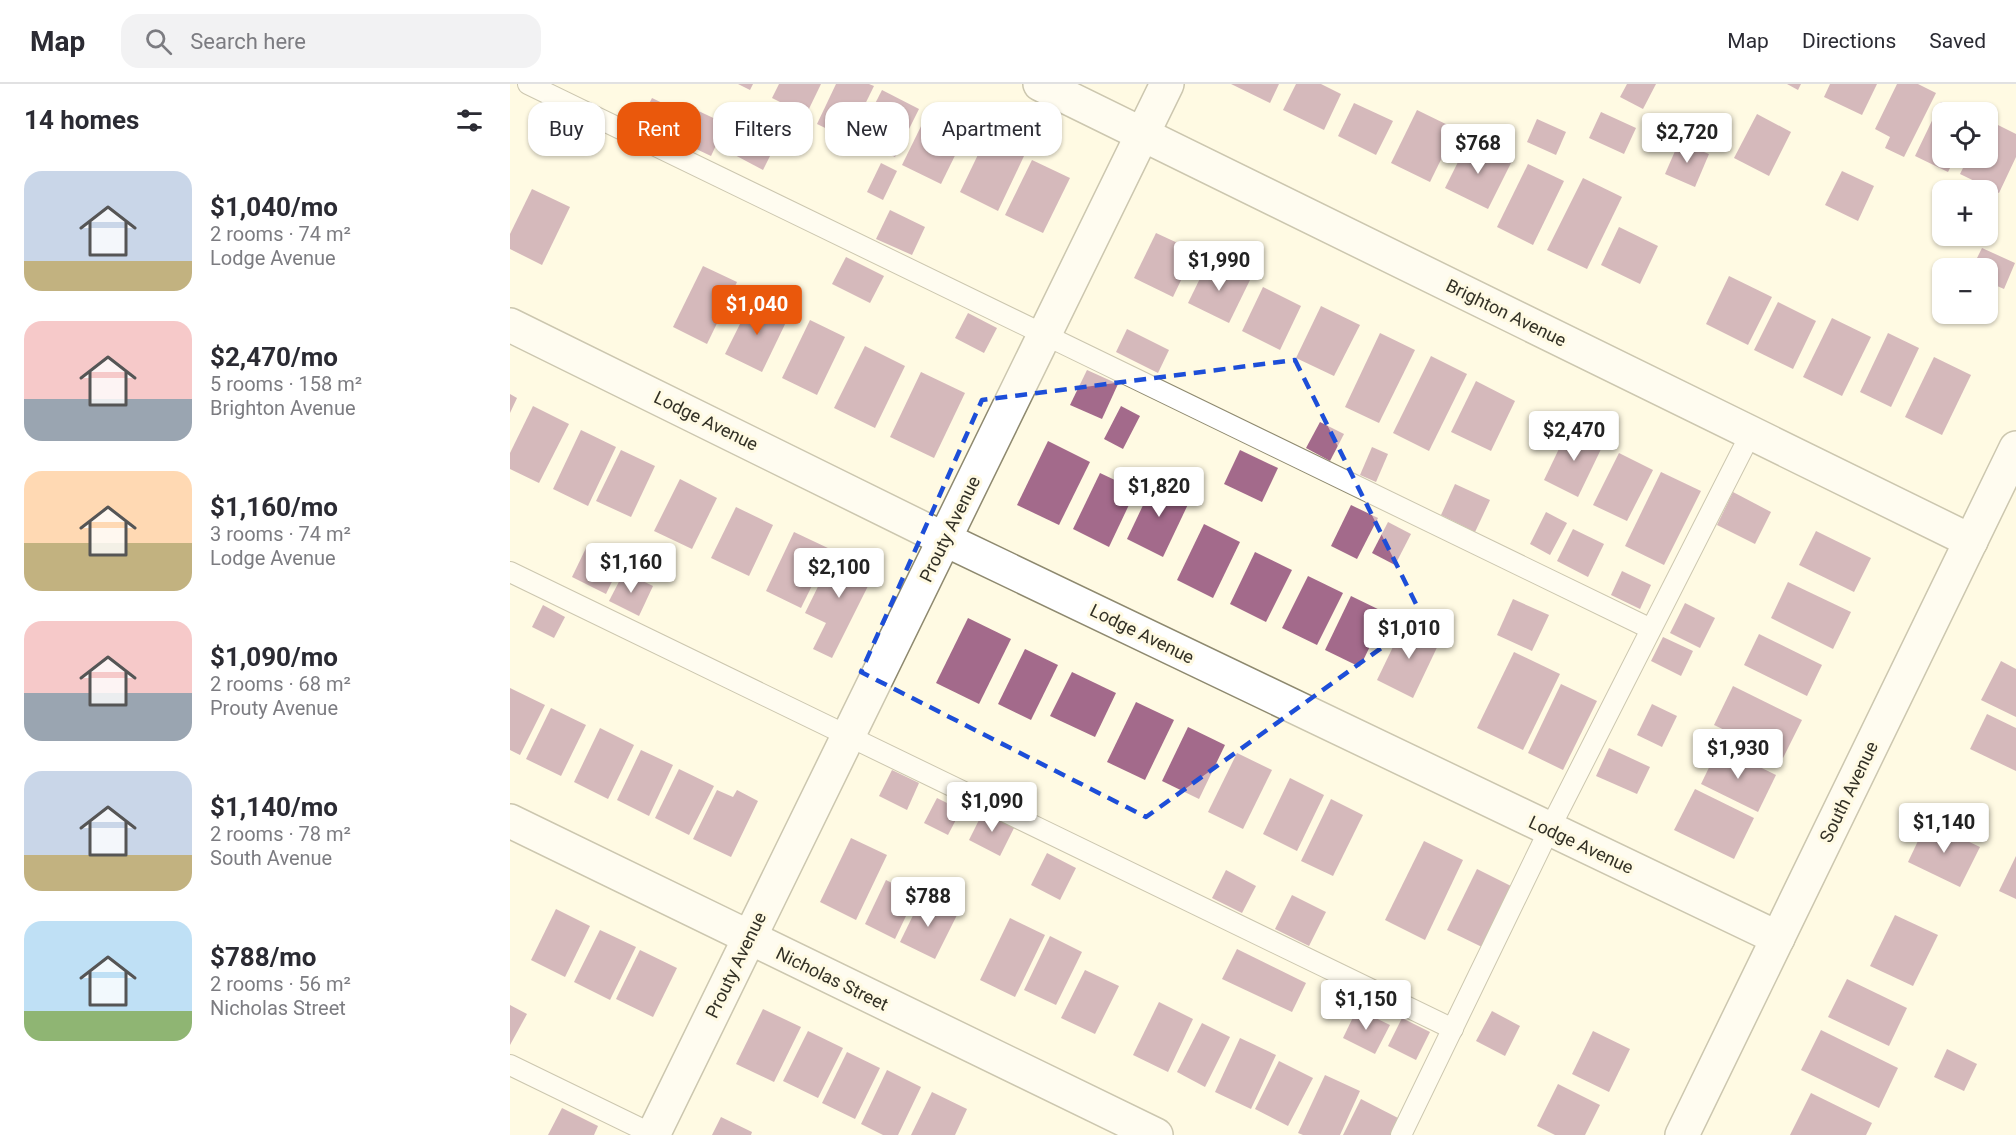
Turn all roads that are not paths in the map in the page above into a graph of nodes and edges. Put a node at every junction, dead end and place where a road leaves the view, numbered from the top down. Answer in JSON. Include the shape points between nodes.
{"nodes":[{"id":1,"x":528,"y":84,"type":"edge"},
{"id":2,"x":1040,"y":84,"type":"edge"},
{"id":3,"x":1167,"y":84,"type":"edge"},
{"id":4,"x":1142,"y":134,"type":"junction"},
{"id":5,"x":510,"y":325,"type":"edge"},
{"id":6,"x":1045,"y":334,"type":"junction"},
{"id":7,"x":1751,"y":433,"type":"junction"},
{"id":8,"x":2016,"y":448,"type":"edge"},
{"id":9,"x":944,"y":539,"type":"junction"},
{"id":10,"x":1971,"y":541,"type":"junction"},
{"id":11,"x":510,"y":572,"type":"edge"},
{"id":12,"x":1651,"y":628,"type":"junction"},
{"id":13,"x":849,"y":736,"type":"junction"},
{"id":14,"x":510,"y":821,"type":"edge"},
{"id":15,"x":1549,"y":830,"type":"junction"},
{"id":16,"x":749,"y":939,"type":"junction"},
{"id":17,"x":1778,"y":939,"type":"junction"},
{"id":18,"x":1453,"y":1029,"type":"junction"},
{"id":19,"x":510,"y":1065,"type":"edge"},
{"id":20,"x":654,"y":1135,"type":"edge"},
{"id":21,"x":1156,"y":1135,"type":"edge"},
{"id":22,"x":1401,"y":1135,"type":"edge"},
{"id":23,"x":1682,"y":1135,"type":"edge"}],
"edges":[{"from":1,"to":6,"type":"lane"},
{"from":2,"to":4,"type":"street","name":"Brighton Avenue"},
{"from":3,"to":4,"type":"street","name":"Prouty Avenue"},
{"from":4,"to":6,"type":"street","name":"Prouty Avenue"},
{"from":4,"to":7,"type":"street","name":"Brighton Avenue"},
{"from":5,"to":9,"type":"street","name":"Lodge Avenue"},
{"from":6,"to":9,"type":"street","name":"Prouty Avenue"},
{"from":6,"to":12,"type":"lane"},
{"from":7,"to":10,"type":"street","name":"Brighton Avenue"},
{"from":7,"to":12,"type":"lane"},
{"from":8,"to":10,"type":"street","name":"South Avenue"},
{"from":9,"to":13,"type":"street","name":"Prouty Avenue"},
{"from":9,"to":15,"type":"street","name":"Lodge Avenue"},
{"from":10,"to":17,"type":"street","name":"South Avenue"},
{"from":11,"to":13,"type":"lane"},
{"from":12,"to":15,"type":"lane"},
{"from":13,"to":16,"type":"street","name":"Prouty Avenue"},
{"from":13,"to":18,"type":"lane"},
{"from":14,"to":16,"type":"street","name":"Nicholas Street"},
{"from":15,"to":17,"type":"street","name":"Lodge Avenue"},
{"from":15,"to":18,"type":"lane"},
{"from":16,"to":20,"type":"street","name":"Prouty Avenue"},
{"from":16,"to":21,"type":"street","name":"Nicholas Street"},
{"from":17,"to":23,"type":"street","name":"South Avenue"},
{"from":18,"to":22,"type":"lane"},
{"from":19,"to":20,"type":"lane"}]}
